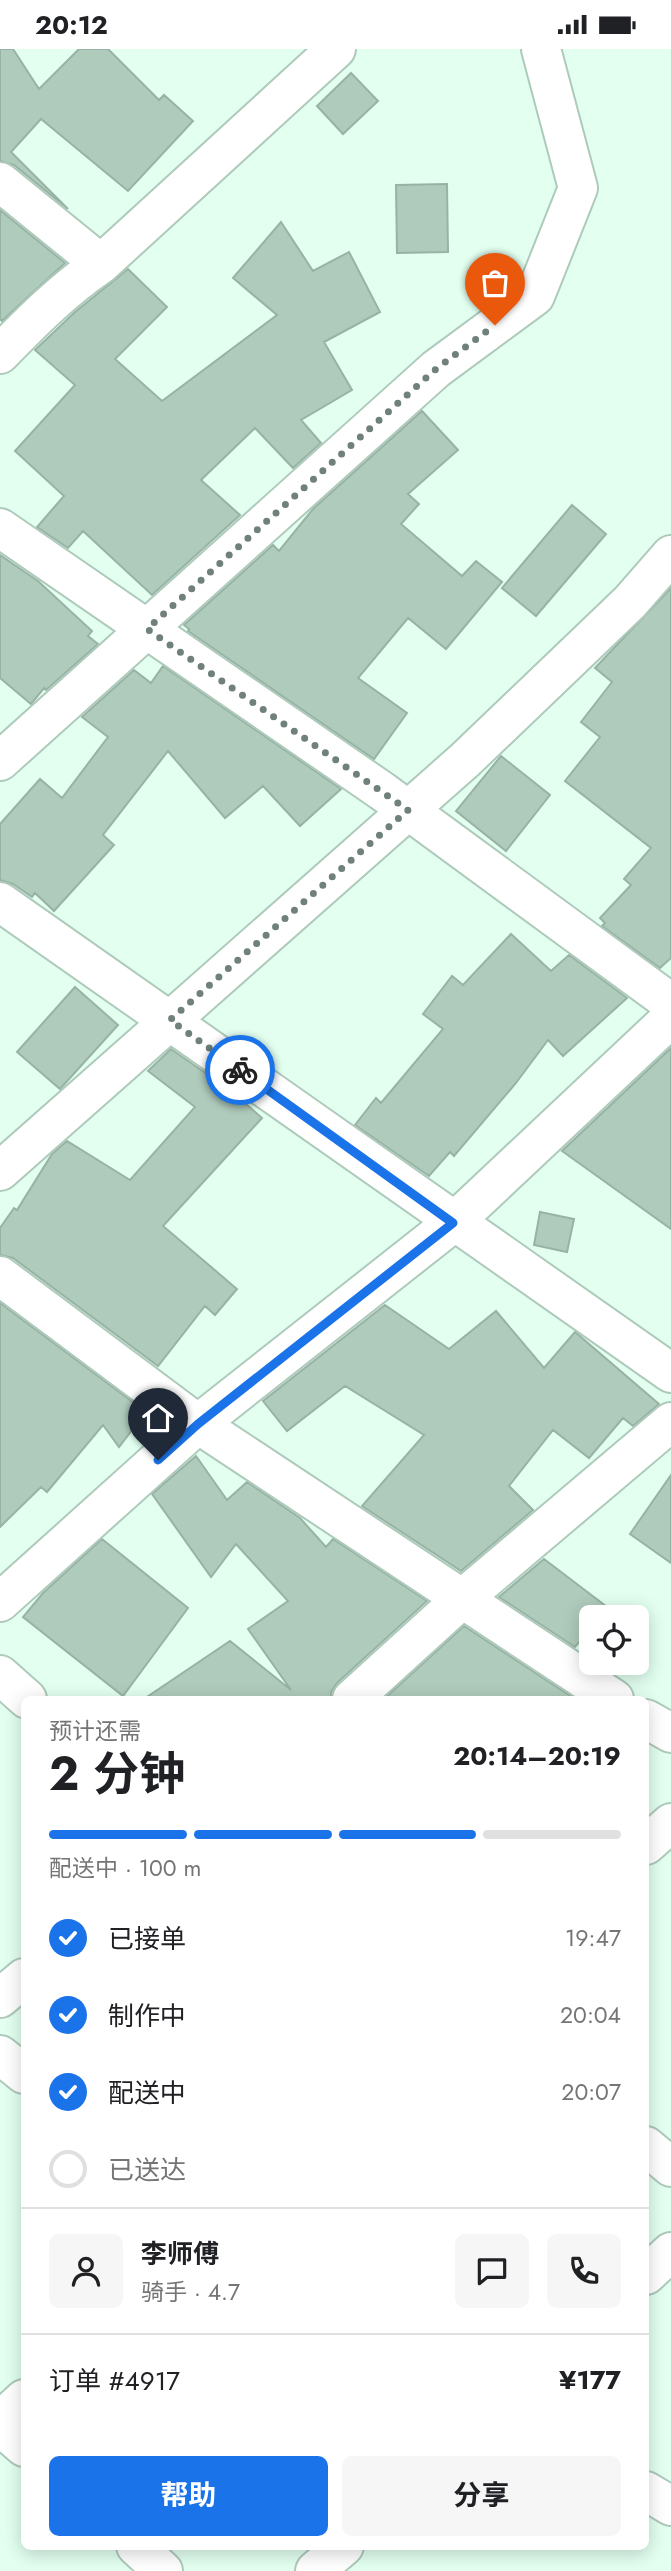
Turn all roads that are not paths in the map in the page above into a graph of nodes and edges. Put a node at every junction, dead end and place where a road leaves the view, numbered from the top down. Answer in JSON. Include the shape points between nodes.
{"nodes":[{"id":1,"x":335,"y":49,"type":"edge"},
{"id":2,"x":541,"y":49,"type":"edge"},
{"id":3,"x":0,"y":182,"type":"edge"},
{"id":4,"x":101,"y":264,"type":"junction"},
{"id":5,"x":0,"y":354,"type":"edge"},
{"id":6,"x":0,"y":528,"type":"edge"},
{"id":7,"x":671,"y":555,"type":"edge"},
{"id":8,"x":147,"y":629,"type":"junction"},
{"id":9,"x":0,"y":761,"type":"edge"},
{"id":10,"x":408,"y":810,"type":"junction"},
{"id":11,"x":0,"y":902,"type":"edge"},
{"id":12,"x":671,"y":1003,"type":"edge"},
{"id":13,"x":671,"y":1018,"type":"edge"},
{"id":14,"x":170,"y":1020,"type":"junction"},
{"id":15,"x":0,"y":1171,"type":"edge"},
{"id":16,"x":453,"y":1223,"type":"junction"},
{"id":17,"x":0,"y":1276,"type":"edge"},
{"id":18,"x":671,"y":1373,"type":"edge"},
{"id":19,"x":671,"y":1422,"type":"edge"},
{"id":20,"x":198,"y":1424,"type":"junction"},
{"id":21,"x":462,"y":1599,"type":"junction"},
{"id":22,"x":0,"y":1602,"type":"edge"},
{"id":23,"x":0,"y":1675,"type":"edge"},
{"id":24,"x":24,"y":1696,"type":"edge"},
{"id":25,"x":355,"y":1696,"type":"edge"},
{"id":26,"x":609,"y":1696,"type":"edge"},
{"id":27,"x":649,"y":1721,"type":"edge"},
{"id":28,"x":671,"y":1733,"type":"edge"},
{"id":29,"x":671,"y":1823,"type":"edge"},
{"id":30,"x":649,"y":1842,"type":"edge"},
{"id":31,"x":21,"y":1981,"type":"edge"},
{"id":32,"x":0,"y":1998,"type":"edge"},
{"id":33,"x":0,"y":2055,"type":"edge"},
{"id":34,"x":21,"y":2072,"type":"edge"},
{"id":35,"x":649,"y":2149,"type":"edge"},
{"id":36,"x":671,"y":2167,"type":"edge"},
{"id":37,"x":671,"y":2252,"type":"edge"},
{"id":38,"x":649,"y":2272,"type":"edge"},
{"id":39,"x":21,"y":2402,"type":"edge"},
{"id":40,"x":0,"y":2423,"type":"edge"},
{"id":41,"x":21,"y":2444,"type":"edge"},
{"id":42,"x":649,"y":2493,"type":"edge"},
{"id":43,"x":671,"y":2506,"type":"edge"},
{"id":44,"x":140,"y":2550,"type":"edge"},
{"id":45,"x":339,"y":2550,"type":"edge"},
{"id":46,"x":163,"y":2571,"type":"edge"},
{"id":47,"x":315,"y":2571,"type":"edge"}],
"edges":[{"from":1,"to":4,"type":"street"},
{"from":2,"to":8,"type":"street","via":[[578,188],[535,296],[436,369]]},
{"from":3,"to":4,"type":"street"},
{"from":4,"to":5,"type":"street","via":[[36,316]]},
{"from":6,"to":8,"type":"street"},
{"from":7,"to":10,"type":"street","via":[[630,603]]},
{"from":8,"to":9,"type":"street"},
{"from":8,"to":10,"type":"street"},
{"from":10,"to":12,"type":"street"},
{"from":10,"to":14,"type":"street"},
{"from":11,"to":14,"type":"street"},
{"from":13,"to":16,"type":"street"},
{"from":14,"to":15,"type":"street"},
{"from":14,"to":16,"type":"street"},
{"from":16,"to":18,"type":"street"},
{"from":16,"to":20,"type":"street"},
{"from":17,"to":20,"type":"street"},
{"from":19,"to":21,"type":"street"},
{"from":20,"to":21,"type":"street"},
{"from":20,"to":22,"type":"street"},
{"from":21,"to":25,"type":"street"},
{"from":21,"to":26,"type":"street"},
{"from":23,"to":24,"type":"street"},
{"from":27,"to":28,"type":"street"},
{"from":29,"to":30,"type":"street"},
{"from":31,"to":32,"type":"street"},
{"from":33,"to":34,"type":"street"},
{"from":35,"to":36,"type":"street"},
{"from":37,"to":38,"type":"street"},
{"from":39,"to":40,"type":"street"},
{"from":40,"to":41,"type":"street"},
{"from":42,"to":43,"type":"street"},
{"from":44,"to":46,"type":"street"},
{"from":45,"to":47,"type":"street"}]}
